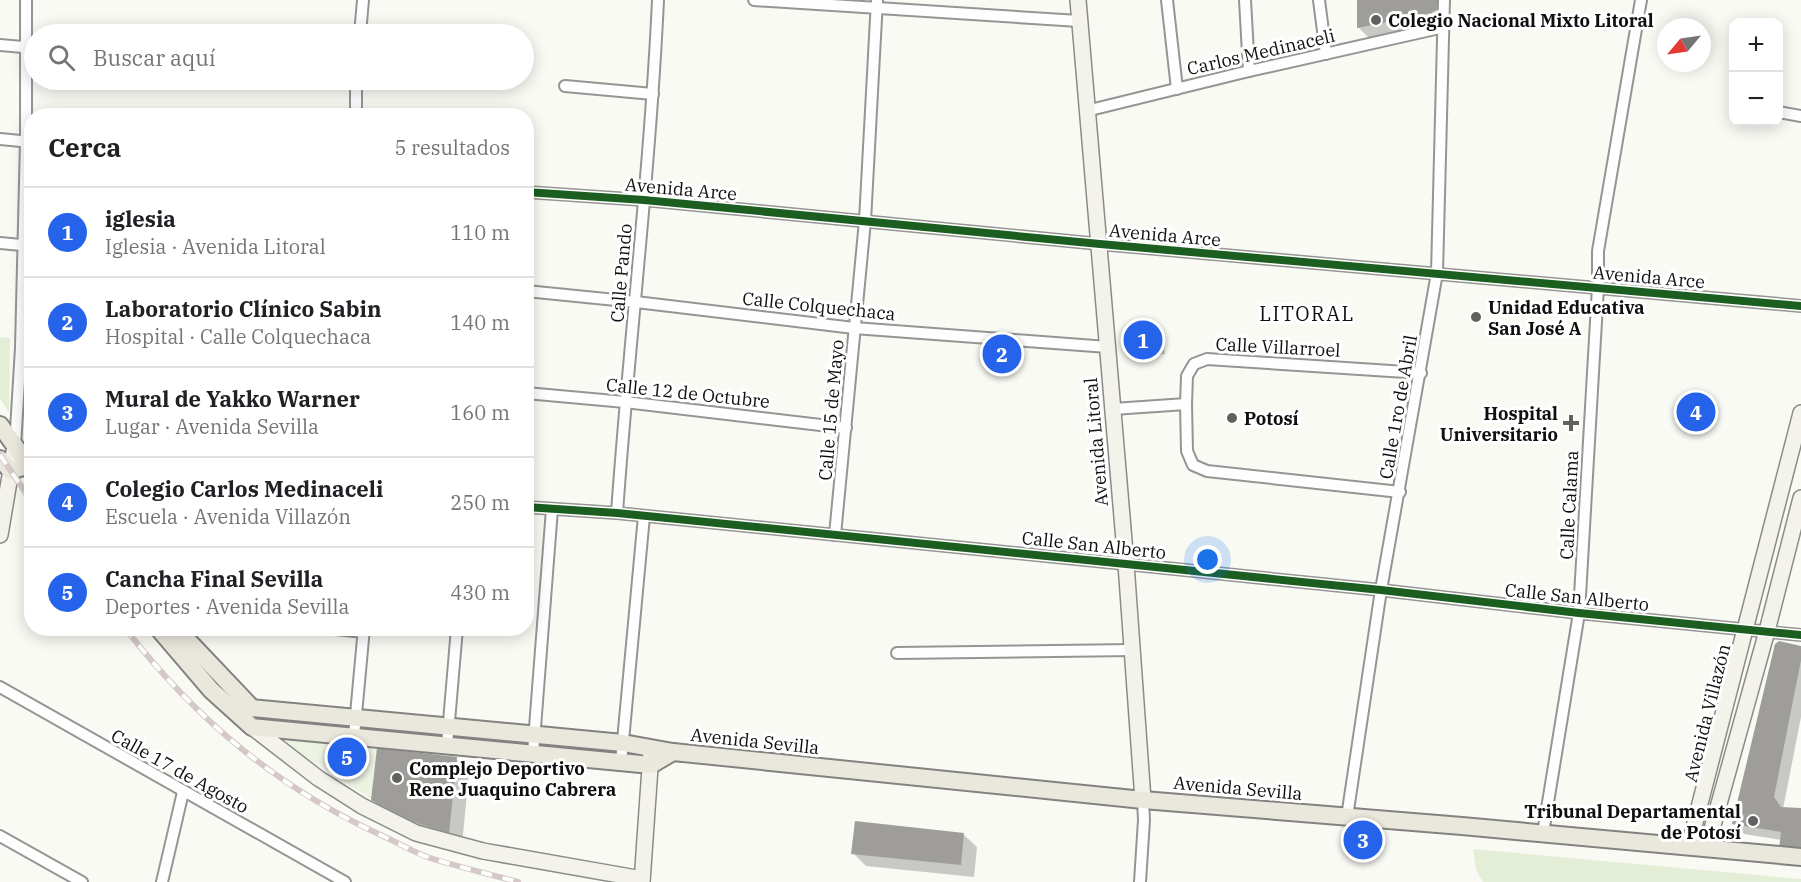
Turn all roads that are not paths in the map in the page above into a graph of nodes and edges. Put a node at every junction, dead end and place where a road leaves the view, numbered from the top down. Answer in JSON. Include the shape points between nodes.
{"nodes":[{"id":1,"x":26,"y":0,"type":"edge"},
{"id":2,"x":363,"y":0,"type":"edge"},
{"id":3,"x":658,"y":0,"type":"edge"},
{"id":4,"x":754,"y":0,"type":"edge"},
{"id":5,"x":1078,"y":0,"type":"edge"},
{"id":6,"x":1167,"y":0,"type":"edge"},
{"id":7,"x":1245,"y":0,"type":"edge"},
{"id":8,"x":1319,"y":0,"type":"edge"},
{"id":9,"x":1444,"y":0,"type":"edge"},
{"id":10,"x":1641,"y":0,"type":"edge"},
{"id":11,"x":876,"y":4,"type":"edge"},
{"id":12,"x":1080,"y":21,"type":"junction"},
{"id":13,"x":28,"y":24,"type":"edge"},
{"id":14,"x":361,"y":24,"type":"edge"},
{"id":15,"x":1444,"y":27,"type":"junction"},
{"id":16,"x":0,"y":45,"type":"edge"},
{"id":17,"x":24,"y":47,"type":"edge"},
{"id":18,"x":1326,"y":54,"type":"junction"},
{"id":19,"x":1250,"y":71,"type":"junction"},
{"id":20,"x":565,"y":86,"type":"dead end"},
{"id":21,"x":1177,"y":89,"type":"junction"},
{"id":22,"x":30,"y":90,"type":"edge"},
{"id":23,"x":356,"y":90,"type":"edge"},
{"id":24,"x":654,"y":94,"type":"junction"},
{"id":25,"x":29,"y":108,"type":"edge"},
{"id":26,"x":356,"y":108,"type":"edge"},
{"id":27,"x":1086,"y":111,"type":"junction"},
{"id":28,"x":1783,"y":113,"type":"edge"},
{"id":29,"x":1801,"y":116,"type":"edge"},
{"id":30,"x":0,"y":139,"type":"edge"},
{"id":31,"x":24,"y":141,"type":"edge"},
{"id":32,"x":534,"y":193,"type":"edge"},
{"id":33,"x":644,"y":200,"type":"junction"},
{"id":34,"x":865,"y":221,"type":"junction"},
{"id":35,"x":0,"y":243,"type":"edge"},
{"id":36,"x":1100,"y":244,"type":"junction"},
{"id":37,"x":24,"y":245,"type":"edge"},
{"id":38,"x":1437,"y":273,"type":"junction"},
{"id":39,"x":1598,"y":287,"type":"junction"},
{"id":40,"x":534,"y":292,"type":"edge"},
{"id":41,"x":636,"y":302,"type":"junction"},
{"id":42,"x":1801,"y":306,"type":"edge"},
{"id":43,"x":854,"y":328,"type":"junction"},
{"id":44,"x":1108,"y":347,"type":"junction"},
{"id":45,"x":24,"y":366,"type":"edge"},
{"id":46,"x":1421,"y":373,"type":"junction"},
{"id":47,"x":534,"y":394,"type":"edge"},
{"id":48,"x":625,"y":402,"type":"junction"},
{"id":49,"x":1186,"y":404,"type":"junction"},
{"id":50,"x":1113,"y":409,"type":"junction"},
{"id":51,"x":1801,"y":413,"type":"edge"},
{"id":52,"x":0,"y":425,"type":"edge"},
{"id":53,"x":846,"y":428,"type":"junction"},
{"id":54,"x":15,"y":446,"type":"junction"},
{"id":55,"x":24,"y":458,"type":"edge"},
{"id":56,"x":6,"y":465,"type":"edge"},
{"id":57,"x":24,"y":466,"type":"edge"},
{"id":58,"x":1400,"y":492,"type":"junction"},
{"id":59,"x":1801,"y":498,"type":"edge"},
{"id":60,"x":534,"y":508,"type":"edge"},
{"id":61,"x":552,"y":509,"type":"junction"},
{"id":62,"x":617,"y":513,"type":"junction"},
{"id":63,"x":644,"y":516,"type":"junction"},
{"id":64,"x":0,"y":535,"type":"edge"},
{"id":65,"x":835,"y":535,"type":"junction"},
{"id":66,"x":1126,"y":564,"type":"junction"},
{"id":67,"x":1381,"y":590,"type":"junction"},
{"id":68,"x":1580,"y":614,"type":"junction"},
{"id":69,"x":1744,"y":629,"type":"junction"},
{"id":70,"x":1767,"y":631,"type":"junction"},
{"id":71,"x":1801,"y":635,"type":"edge"},
{"id":72,"x":165,"y":636,"type":"edge"},
{"id":73,"x":184,"y":636,"type":"edge"},
{"id":74,"x":363,"y":636,"type":"edge"},
{"id":75,"x":456,"y":636,"type":"edge"},
{"id":76,"x":1133,"y":650,"type":"junction"},
{"id":77,"x":897,"y":653,"type":"dead end"},
{"id":78,"x":0,"y":687,"type":"edge"},
{"id":79,"x":355,"y":718,"type":"junction"},
{"id":80,"x":449,"y":726,"type":"junction"},
{"id":81,"x":252,"y":727,"type":"junction"},
{"id":82,"x":534,"y":734,"type":"junction"},
{"id":83,"x":354,"y":736,"type":"junction"},
{"id":84,"x":623,"y":743,"type":"junction"},
{"id":85,"x":447,"y":745,"type":"junction"},
{"id":86,"x":652,"y":747,"type":"junction"},
{"id":87,"x":673,"y":752,"type":"junction"},
{"id":88,"x":533,"y":753,"type":"junction"},
{"id":89,"x":621,"y":762,"type":"junction"},
{"id":90,"x":651,"y":765,"type":"junction"},
{"id":91,"x":183,"y":792,"type":"junction"},
{"id":92,"x":1143,"y":800,"type":"junction"},
{"id":93,"x":1347,"y":817,"type":"junction"},
{"id":94,"x":1544,"y":833,"type":"junction"},
{"id":95,"x":0,"y":836,"type":"edge"},
{"id":96,"x":1689,"y":846,"type":"junction"},
{"id":97,"x":1707,"y":848,"type":"junction"},
{"id":98,"x":1801,"y":857,"type":"edge"},
{"id":99,"x":642,"y":881,"type":"edge"},
{"id":100,"x":82,"y":882,"type":"edge"},
{"id":101,"x":162,"y":882,"type":"edge"},
{"id":102,"x":345,"y":882,"type":"edge"},
{"id":103,"x":1140,"y":882,"type":"edge"}],
"edges":[{"from":1,"to":13,"type":"street"},
{"from":2,"to":14,"type":"street"},
{"from":3,"to":24,"type":"street","name":"Calle Pando"},
{"from":4,"to":11,"type":"street"},
{"from":5,"to":12,"type":"main road","name":"Avenida Litoral"},
{"from":6,"to":21,"type":"street"},
{"from":7,"to":19,"type":"street"},
{"from":8,"to":18,"type":"street"},
{"from":9,"to":15,"type":"street","name":"Calle 1ro de Abril"},
{"from":10,"to":39,"type":"street","name":"Calle Calama","via":[[1602,218]]},
{"from":11,"to":12,"type":"street"},
{"from":11,"to":34,"type":"street","name":"Calle 15 de Mayo"},
{"from":12,"to":27,"type":"main road","name":"Avenida Litoral"},
{"from":15,"to":18,"type":"street","name":"Carlos Medinaceli"},
{"from":15,"to":38,"type":"street","name":"Calle 1ro de Abril"},
{"from":16,"to":17,"type":"street"},
{"from":18,"to":19,"type":"street","name":"Carlos Medinaceli"},
{"from":19,"to":21,"type":"street","name":"Carlos Medinaceli"},
{"from":20,"to":24,"type":"street"},
{"from":21,"to":27,"type":"street","name":"Carlos Medinaceli"},
{"from":22,"to":25,"type":"street"},
{"from":23,"to":26,"type":"street"},
{"from":24,"to":33,"type":"street","name":"Calle Pando"},
{"from":27,"to":36,"type":"main road","name":"Avenida Litoral"},
{"from":28,"to":29,"type":"street"},
{"from":30,"to":31,"type":"street"},
{"from":32,"to":33,"type":"street","name":"Avenida Arce"},
{"from":33,"to":34,"type":"street","name":"Avenida Arce"},
{"from":33,"to":41,"type":"street","name":"Calle Pando"},
{"from":34,"to":36,"type":"street","name":"Avenida Arce"},
{"from":34,"to":43,"type":"street","name":"Calle 15 de Mayo"},
{"from":35,"to":37,"type":"street"},
{"from":36,"to":38,"type":"street","name":"Avenida Arce"},
{"from":36,"to":44,"type":"main road","name":"Avenida Litoral"},
{"from":38,"to":39,"type":"street","name":"Avenida Arce"},
{"from":38,"to":46,"type":"street","name":"Calle 1ro de Abril"},
{"from":39,"to":42,"type":"street","name":"Avenida Arce"},
{"from":39,"to":68,"type":"street","name":"Calle Calama"},
{"from":40,"to":41,"type":"street","name":"Calle Colquechaca"},
{"from":41,"to":43,"type":"street","name":"Calle Colquechaca"},
{"from":41,"to":48,"type":"street","name":"Calle Pando"},
{"from":43,"to":44,"type":"street","name":"Calle Colquechaca"},
{"from":43,"to":53,"type":"street","name":"Calle 15 de Mayo"},
{"from":44,"to":50,"type":"main road","name":"Avenida Litoral"},
{"from":45,"to":54,"type":"street"},
{"from":46,"to":49,"type":"street","name":"Calle Villarroel","via":[[1207,359],[1194,364],[1187,376]]},
{"from":46,"to":58,"type":"street","name":"Calle 1ro de Abril"},
{"from":47,"to":48,"type":"street","name":"Calle 12 de Octubre"},
{"from":48,"to":53,"type":"street","name":"Calle 12 de Octubre"},
{"from":48,"to":62,"type":"street","name":"Calle Pando"},
{"from":49,"to":50,"type":"street"},
{"from":49,"to":58,"type":"street","name":"Calle Villarroel","via":[[1187,451],[1193,465],[1206,471]]},
{"from":50,"to":66,"type":"main road","name":"Avenida Litoral"},
{"from":51,"to":69,"type":"main road","name":"Avenida Villazón"},
{"from":52,"to":54,"type":"main road"},
{"from":53,"to":65,"type":"street","name":"Calle 15 de Mayo"},
{"from":54,"to":55,"type":"main road"},
{"from":54,"to":56,"type":"main road"},
{"from":56,"to":57,"type":"main road"},
{"from":56,"to":64,"type":"main road"},
{"from":58,"to":67,"type":"street","name":"Calle 1ro de Abril"},
{"from":59,"to":70,"type":"main road","name":"Avenida Villazón"},
{"from":60,"to":61,"type":"street","name":"Calle San Alberto"},
{"from":61,"to":62,"type":"street","name":"Calle San Alberto"},
{"from":61,"to":82,"type":"street"},
{"from":62,"to":63,"type":"street","name":"Calle San Alberto"},
{"from":63,"to":65,"type":"street","name":"Calle San Alberto"},
{"from":63,"to":84,"type":"street"},
{"from":65,"to":66,"type":"street","name":"Calle San Alberto"},
{"from":66,"to":67,"type":"street","name":"Calle San Alberto"},
{"from":66,"to":76,"type":"main road","name":"Avenida Litoral"},
{"from":67,"to":68,"type":"street","name":"Calle San Alberto"},
{"from":67,"to":93,"type":"street","name":"Calle 1ro de Abril"},
{"from":68,"to":69,"type":"street","name":"Calle San Alberto"},
{"from":68,"to":94,"type":"street","name":"Calle Calama"},
{"from":69,"to":70,"type":"street","name":"Calle San Alberto"},
{"from":69,"to":96,"type":"main road","name":"Avenida Villazón"},
{"from":70,"to":71,"type":"street","name":"Calle San Alberto"},
{"from":70,"to":97,"type":"main road","name":"Avenida Villazón"},
{"from":72,"to":81,"type":"main road","via":[[211,690]]},
{"from":73,"to":79,"type":"main road","name":"Avenida Sevilla","via":[[252,708]]},
{"from":74,"to":79,"type":"street"},
{"from":75,"to":80,"type":"street"},
{"from":76,"to":77,"type":"street"},
{"from":76,"to":92,"type":"main road","name":"Avenida Litoral"},
{"from":78,"to":91,"type":"street","name":"Calle 17 de Agosto"},
{"from":79,"to":80,"type":"main road","name":"Avenida Sevilla"},
{"from":79,"to":83,"type":"street"},
{"from":80,"to":82,"type":"main road","name":"Avenida Sevilla"},
{"from":80,"to":85,"type":"street"},
{"from":81,"to":83,"type":"main road"},
{"from":81,"to":99,"type":"main road","via":[[318,778],[416,833],[483,851]]},
{"from":82,"to":84,"type":"main road","name":"Avenida Sevilla"},
{"from":82,"to":88,"type":"street"},
{"from":83,"to":85,"type":"main road"},
{"from":84,"to":86,"type":"main road","name":"Avenida Sevilla"},
{"from":84,"to":89,"type":"street"},
{"from":85,"to":88,"type":"main road"},
{"from":86,"to":87,"type":"main road","name":"Avenida Sevilla"},
{"from":86,"to":90,"type":"main road"},
{"from":87,"to":90,"type":"main road","name":"Avenida Sevilla"},
{"from":87,"to":92,"type":"main road","name":"Avenida Sevilla"},
{"from":88,"to":89,"type":"main road"},
{"from":89,"to":90,"type":"main road"},
{"from":90,"to":99,"type":"main road"},
{"from":91,"to":101,"type":"street"},
{"from":91,"to":102,"type":"street","name":"Calle 17 de Agosto"},
{"from":92,"to":93,"type":"main road","name":"Avenida Sevilla"},
{"from":92,"to":103,"type":"street","name":"Avenida Litoral"},
{"from":93,"to":94,"type":"main road","name":"Avenida Sevilla"},
{"from":94,"to":96,"type":"main road","name":"Avenida Sevilla"},
{"from":95,"to":100,"type":"street"},
{"from":96,"to":97,"type":"main road","name":"Avenida Sevilla"},
{"from":97,"to":98,"type":"main road","name":"Avenida Sevilla"}]}
